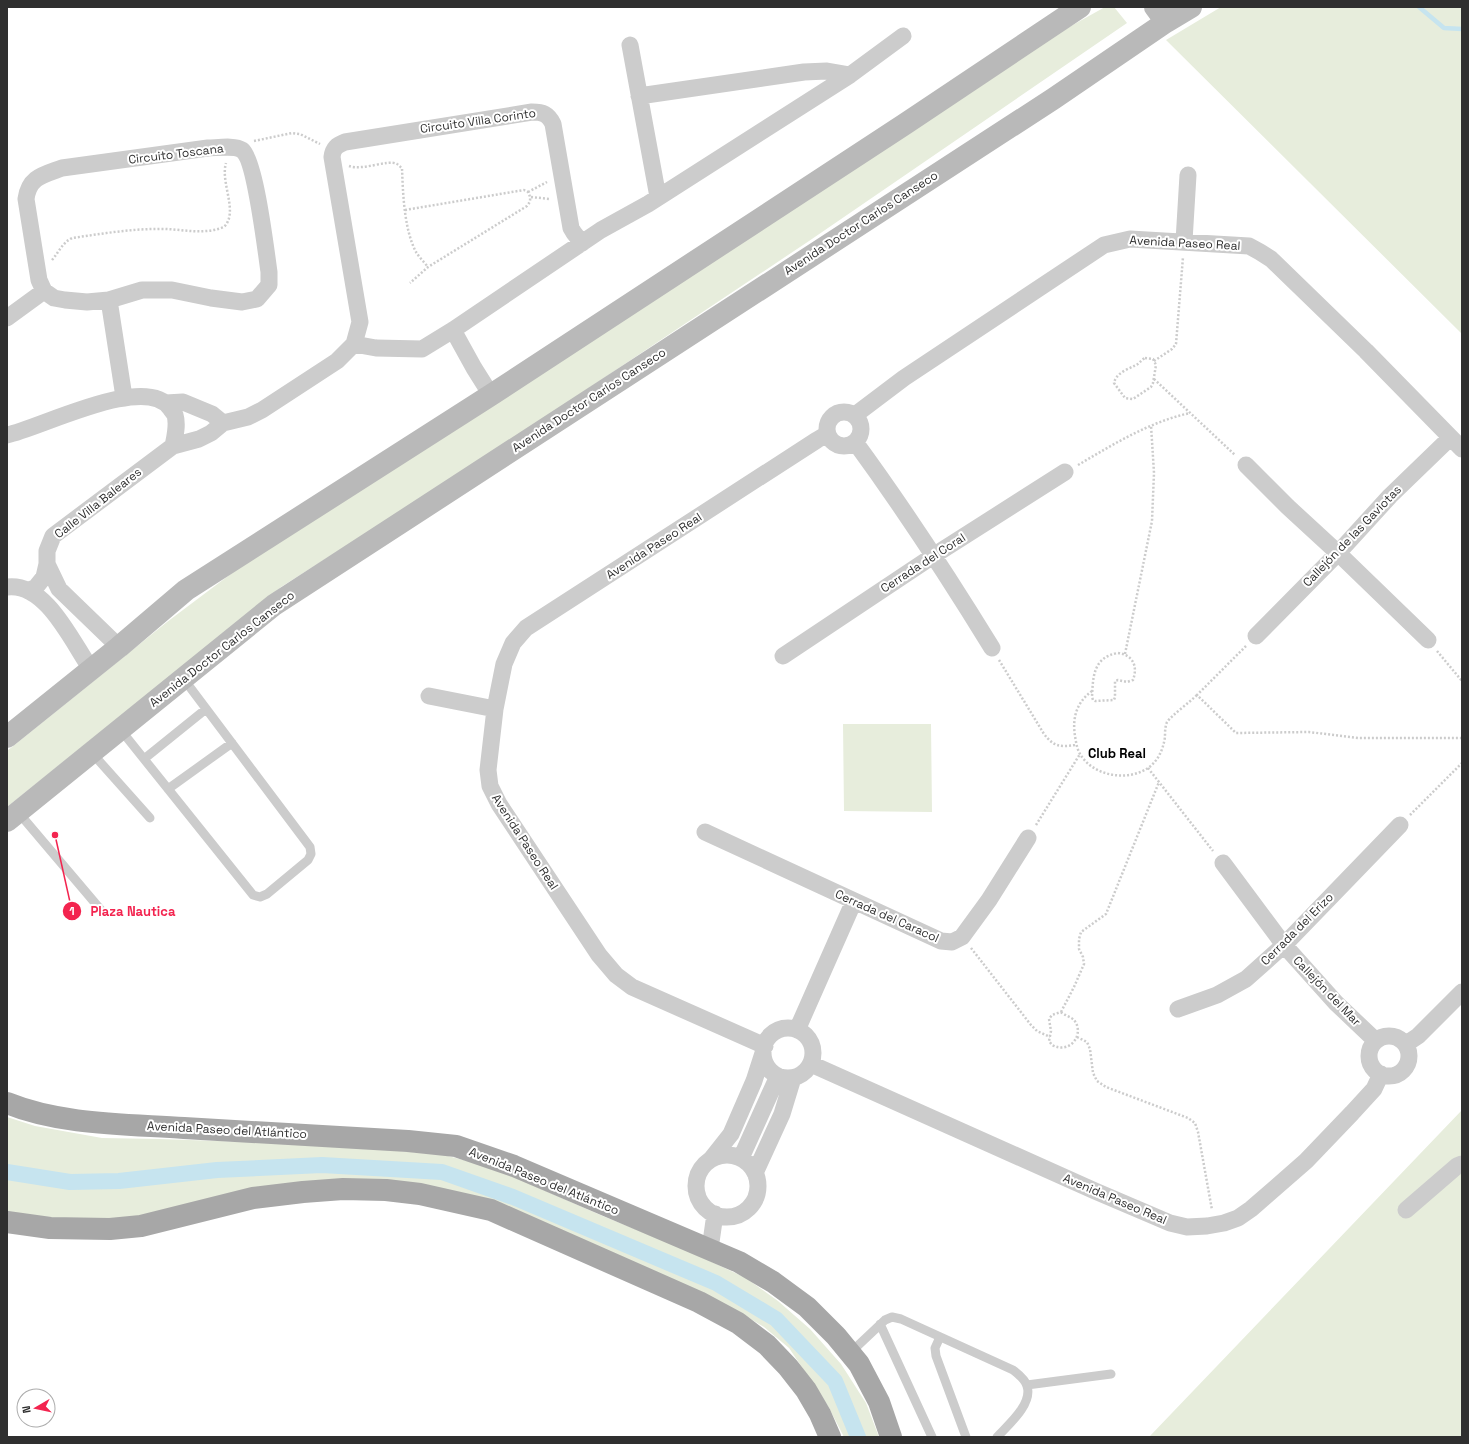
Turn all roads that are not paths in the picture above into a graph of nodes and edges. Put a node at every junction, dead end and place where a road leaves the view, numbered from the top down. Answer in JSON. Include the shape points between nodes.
{"nodes":[{"id":1,"x":1080,"y":7,"type":"edge"},
{"id":2,"x":1191,"y":7,"type":"edge"},
{"id":3,"x":1160,"y":15,"type":"edge"},
{"id":4,"x":903,"y":36,"type":"dead end"},
{"id":5,"x":630,"y":45,"type":"dead end"},
{"id":6,"x":850,"y":75,"type":"junction"},
{"id":7,"x":639,"y":96,"type":"junction"},
{"id":8,"x":1188,"y":175,"type":"dead end"},
{"id":9,"x":658,"y":197,"type":"junction"},
{"id":10,"x":1184,"y":241,"type":"junction"},
{"id":11,"x":582,"y":243,"type":"junction"},
{"id":12,"x":44,"y":291,"type":"junction"},
{"id":13,"x":109,"y":300,"type":"junction"},
{"id":14,"x":7,"y":318,"type":"edge"},
{"id":15,"x":453,"y":330,"type":"junction"},
{"id":16,"x":354,"y":344,"type":"junction"},
{"id":17,"x":491,"y":395,"type":"junction"},
{"id":18,"x":124,"y":397,"type":"junction"},
{"id":19,"x":166,"y":403,"type":"junction"},
{"id":20,"x":855,"y":415,"type":"junction"},
{"id":21,"x":223,"y":423,"type":"junction"},
{"id":22,"x":827,"y":434,"type":"junction"},
{"id":23,"x":7,"y":435,"type":"edge"},
{"id":24,"x":855,"y":442,"type":"junction"},
{"id":25,"x":1456,"y":444,"type":"edge"},
{"id":26,"x":173,"y":446,"type":"junction"},
{"id":27,"x":1246,"y":465,"type":"road end"},
{"id":28,"x":1065,"y":472,"type":"road end"},
{"id":29,"x":1338,"y":553,"type":"junction"},
{"id":30,"x":933,"y":556,"type":"junction"},
{"id":31,"x":47,"y":564,"type":"junction"},
{"id":32,"x":7,"y":587,"type":"edge"},
{"id":33,"x":28,"y":591,"type":"junction"},
{"id":34,"x":1256,"y":636,"type":"road end"},
{"id":35,"x":1428,"y":640,"type":"road end"},
{"id":36,"x":118,"y":647,"type":"junction"},
{"id":37,"x":992,"y":648,"type":"road end"},
{"id":38,"x":783,"y":656,"type":"dead end"},
{"id":39,"x":90,"y":669,"type":"junction"},
{"id":40,"x":183,"y":678,"type":"junction"},
{"id":41,"x":429,"y":696,"type":"dead end"},
{"id":42,"x":206,"y":709,"type":"junction"},
{"id":43,"x":495,"y":709,"type":"junction"},
{"id":44,"x":120,"y":729,"type":"junction"},
{"id":45,"x":7,"y":737,"type":"edge"},
{"id":46,"x":232,"y":743,"type":"junction"},
{"id":47,"x":92,"y":753,"type":"junction"},
{"id":48,"x":144,"y":759,"type":"junction"},
{"id":49,"x":168,"y":789,"type":"junction"},
{"id":50,"x":12,"y":816,"type":"edge"},
{"id":51,"x":150,"y":818,"type":"dead end"},
{"id":52,"x":1400,"y":825,"type":"road end"},
{"id":53,"x":705,"y":832,"type":"dead end"},
{"id":54,"x":1028,"y":838,"type":"road end"},
{"id":55,"x":1223,"y":863,"type":"road end"},
{"id":56,"x":854,"y":901,"type":"junction"},
{"id":57,"x":101,"y":910,"type":"dead end"},
{"id":58,"x":1284,"y":945,"type":"junction"},
{"id":59,"x":1462,"y":992,"type":"edge"},
{"id":60,"x":1178,"y":1010,"type":"dead end"},
{"id":61,"x":798,"y":1030,"type":"junction"},
{"id":62,"x":1376,"y":1040,"type":"junction"},
{"id":63,"x":1406,"y":1044,"type":"junction"},
{"id":64,"x":764,"y":1049,"type":"junction"},
{"id":65,"x":811,"y":1064,"type":"junction"},
{"id":66,"x":1381,"y":1074,"type":"junction"},
{"id":67,"x":786,"y":1077,"type":"junction"},
{"id":68,"x":7,"y":1103,"type":"edge"},
{"id":69,"x":712,"y":1158,"type":"junction"},
{"id":70,"x":741,"y":1158,"type":"junction"},
{"id":71,"x":1462,"y":1164,"type":"edge"},
{"id":72,"x":755,"y":1173,"type":"junction"},
{"id":73,"x":1406,"y":1210,"type":"dead end"},
{"id":74,"x":716,"y":1214,"type":"junction"},
{"id":75,"x":7,"y":1222,"type":"edge"},
{"id":76,"x":710,"y":1249,"type":"junction"},
{"id":77,"x":880,"y":1324,"type":"junction"},
{"id":78,"x":940,"y":1337,"type":"junction"},
{"id":79,"x":850,"y":1353,"type":"junction"},
{"id":80,"x":1111,"y":1374,"type":"dead end"},
{"id":81,"x":1027,"y":1385,"type":"junction"},
{"id":82,"x":830,"y":1437,"type":"edge"},
{"id":83,"x":891,"y":1437,"type":"edge"},
{"id":84,"x":932,"y":1437,"type":"edge"},
{"id":85,"x":966,"y":1437,"type":"edge"},
{"id":86,"x":997,"y":1437,"type":"edge"}],
"edges":[{"from":1,"to":17,"type":"main road"},
{"from":2,"to":3,"type":"main road","name":"Avenida Doctor Carlos Canseco"},
{"from":3,"to":40,"type":"main road","name":"Avenida Doctor Carlos Canseco","via":[[1053,99],[274,605]]},
{"from":4,"to":6,"type":"street"},
{"from":5,"to":7,"type":"street"},
{"from":6,"to":7,"type":"street","via":[[827,71],[804,72]]},
{"from":6,"to":9,"type":"street"},
{"from":7,"to":9,"type":"street"},
{"from":8,"to":10,"type":"street"},
{"from":9,"to":11,"type":"street"},
{"from":10,"to":20,"type":"street","name":"Avenida Paseo Real","via":[[1130,239],[1104,245],[904,378]]},
{"from":10,"to":25,"type":"street","name":"Avenida Paseo Real","via":[[1249,246],[1271,259],[1366,351]]},
{"from":11,"to":15,"type":"street"},
{"from":11,"to":16,"type":"street","name":"Circuito Villa Corinto","via":[[572,228],[553,124],[550,117],[542,112],[339,144],[333,150],[332,157],[360,322]]},
{"from":12,"to":13,"type":"street","name":"Circuito Toscana","via":[[54,298],[65,300]]},
{"from":12,"to":13,"type":"street","name":"Circuito Toscana","via":[[39,280],[26,199],[34,180],[41,175],[62,168],[208,148],[243,150],[254,177],[269,272],[269,285],[265,292],[257,300],[242,302],[172,290],[142,290]]},
{"from":12,"to":14,"type":"street"},
{"from":13,"to":18,"type":"street"},
{"from":15,"to":16,"type":"street","via":[[422,349],[376,348]]},
{"from":15,"to":17,"type":"street"},
{"from":16,"to":21,"type":"street","name":"Circuito Villa Corinto","via":[[337,361],[262,410],[248,417]]},
{"from":17,"to":36,"type":"main road","via":[[186,590]]},
{"from":18,"to":19,"type":"street","via":[[153,397]]},
{"from":18,"to":23,"type":"street","via":[[70,412]]},
{"from":19,"to":21,"type":"street","via":[[183,402],[212,414]]},
{"from":19,"to":26,"type":"street","via":[[175,415],[176,433]]},
{"from":20,"to":22,"type":"street","via":[[843,411],[831,416],[826,428]]},
{"from":20,"to":24,"type":"street","via":[[859,419],[861,432]]},
{"from":21,"to":26,"type":"street","via":[[199,439]]},
{"from":22,"to":24,"type":"street","via":[[836,444],[849,446]]},
{"from":22,"to":43,"type":"street","name":"Avenida Paseo Real","via":[[526,628],[513,643],[504,664]]},
{"from":24,"to":30,"type":"street"},
{"from":25,"to":29,"type":"street","name":"Callejón de las Gaviotas","via":[[1390,496]]},
{"from":26,"to":31,"type":"street","name":"Calle Villa Baleares","via":[[53,536],[47,551]]},
{"from":27,"to":29,"type":"street"},
{"from":28,"to":30,"type":"street","name":"Cerrada del Coral"},
{"from":29,"to":34,"type":"street","name":"Callejón de las Gaviotas"},
{"from":29,"to":35,"type":"street"},
{"from":30,"to":37,"type":"street"},
{"from":30,"to":38,"type":"street","name":"Cerrada del Coral"},
{"from":31,"to":33,"type":"street","name":"Calle Villa Baleares","via":[[41,582]]},
{"from":31,"to":36,"type":"street","via":[[59,589]]},
{"from":32,"to":33,"type":"street"},
{"from":33,"to":39,"type":"street","via":[[50,607]]},
{"from":36,"to":39,"type":"main road"},
{"from":39,"to":45,"type":"main road"},
{"from":40,"to":42,"type":"lane"},
{"from":40,"to":44,"type":"main road","name":"Avenida Doctor Carlos Canseco"},
{"from":41,"to":43,"type":"street"},
{"from":42,"to":46,"type":"lane"},
{"from":42,"to":48,"type":"lane"},
{"from":43,"to":64,"type":"street","name":"Avenida Paseo Real","via":[[488,770],[490,786],[499,804],[599,955],[616,975],[632,987]]},
{"from":44,"to":47,"type":"main road","name":"Avenida Doctor Carlos Canseco"},
{"from":44,"to":48,"type":"lane"},
{"from":46,"to":49,"type":"lane"},
{"from":46,"to":49,"type":"lane","via":[[310,847],[311,854],[308,860],[267,894],[260,897],[253,895]]},
{"from":47,"to":50,"type":"main road","name":"Avenida Doctor Carlos Canseco"},
{"from":47,"to":51,"type":"lane"},
{"from":48,"to":49,"type":"lane"},
{"from":50,"to":57,"type":"lane"},
{"from":52,"to":58,"type":"street","name":"Cerrada del Erizo"},
{"from":53,"to":56,"type":"street","name":"Cerrada del Caracol"},
{"from":54,"to":56,"type":"street","name":"Cerrada del Caracol","via":[[962,937],[952,942],[941,941]]},
{"from":55,"to":58,"type":"street","name":"Callejón del Mar"},
{"from":56,"to":61,"type":"street"},
{"from":58,"to":60,"type":"street","name":"Cerrada del Erizo","via":[[1246,979]]},
{"from":58,"to":62,"type":"street","name":"Callejón del Mar","via":[[1336,1003]]},
{"from":59,"to":63,"type":"street","via":[[1418,1036]]},
{"from":61,"to":64,"type":"street","via":[[789,1028],[774,1032],[768,1038]]},
{"from":61,"to":65,"type":"street","via":[[810,1040],[813,1048]]},
{"from":62,"to":63,"type":"street","via":[[1392,1036],[1400,1038]]},
{"from":62,"to":66,"type":"street","via":[[1371,1047],[1370,1064]]},
{"from":63,"to":66,"type":"street","via":[[1410,1052],[1406,1069],[1391,1077]]},
{"from":64,"to":67,"type":"street","via":[[767,1067]]},
{"from":64,"to":69,"type":"street","via":[[754,1081],[731,1134]]},
{"from":65,"to":66,"type":"street","name":"Avenida Paseo Real","via":[[1170,1223],[1187,1226],[1224,1223],[1252,1210],[1306,1160],[1374,1089]]},
{"from":65,"to":67,"type":"street","via":[[800,1075]]},
{"from":67,"to":70,"type":"street"},
{"from":67,"to":72,"type":"street","via":[[782,1114]]},
{"from":68,"to":76,"type":"main road","name":"Avenida Paseo del Atlántico","via":[[61,1118],[114,1124],[408,1140],[456,1146],[514,1166]]},
{"from":69,"to":70,"type":"street","via":[[732,1155]]},
{"from":69,"to":74,"type":"street","via":[[704,1165],[696,1182],[701,1202]]},
{"from":70,"to":72,"type":"street"},
{"from":71,"to":73,"type":"street"},
{"from":72,"to":74,"type":"street","via":[[758,1183],[753,1203],[736,1215],[726,1217]]},
{"from":74,"to":76,"type":"street"},
{"from":75,"to":82,"type":"main road","via":[[50,1228],[110,1229],[141,1226],[253,1198],[343,1189],[420,1194],[491,1210],[699,1302],[738,1323],[767,1345],[806,1390]]},
{"from":76,"to":79,"type":"main road","name":"Avenida Paseo del Atlántico","via":[[773,1282],[807,1307]]},
{"from":77,"to":78,"type":"lane","via":[[892,1317]]},
{"from":77,"to":79,"type":"lane"},
{"from":77,"to":84,"type":"lane"},
{"from":78,"to":81,"type":"lane","via":[[1012,1370]]},
{"from":78,"to":85,"type":"lane","via":[[935,1348],[936,1356]]},
{"from":79,"to":83,"type":"main road","name":"Avenida Paseo del Atlántico","via":[[859,1364],[879,1402]]},
{"from":80,"to":81,"type":"lane"},
{"from":81,"to":86,"type":"lane","via":[[1028,1395],[1023,1407]]}]}
